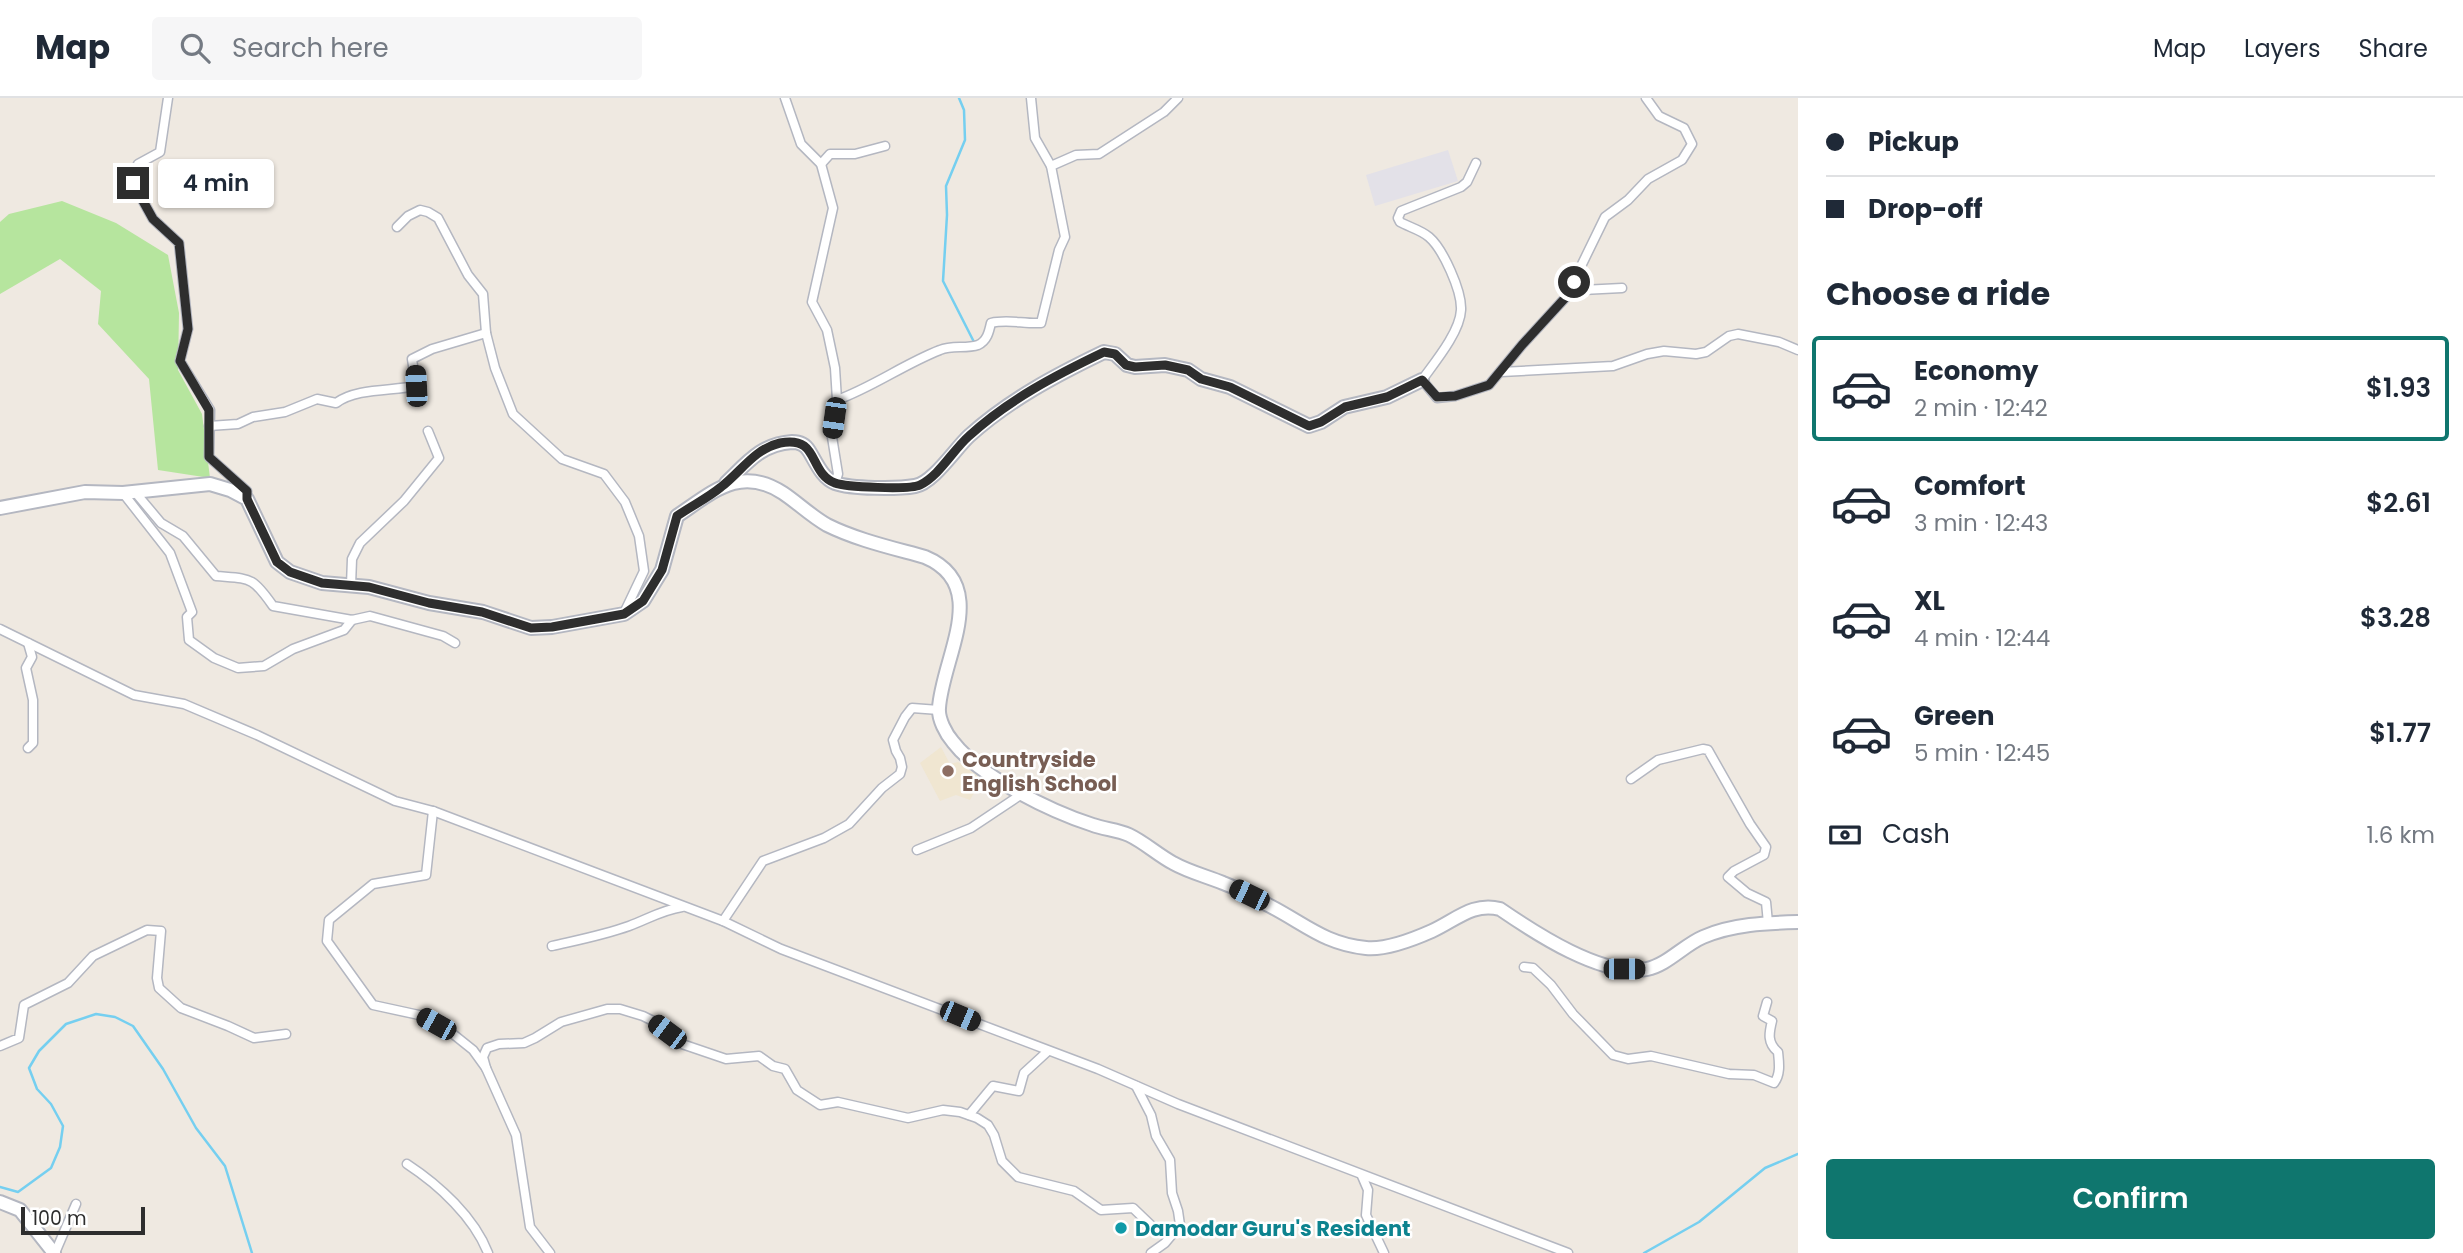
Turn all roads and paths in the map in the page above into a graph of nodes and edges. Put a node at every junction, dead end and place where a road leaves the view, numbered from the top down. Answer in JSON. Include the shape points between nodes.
{"nodes":[{"id":1,"x":167,"y":98,"type":"edge"},
{"id":2,"x":785,"y":98,"type":"edge"},
{"id":3,"x":1031,"y":98,"type":"edge"},
{"id":4,"x":1178,"y":98,"type":"edge"},
{"id":5,"x":1646,"y":98,"type":"edge"},
{"id":6,"x":885,"y":146,"type":"dead end"},
{"id":7,"x":1476,"y":163,"type":"dead end"},
{"id":8,"x":821,"y":164,"type":"junction"},
{"id":9,"x":1051,"y":166,"type":"junction"},
{"id":10,"x":397,"y":227,"type":"dead end"},
{"id":11,"x":1622,"y":288,"type":"dead end"},
{"id":12,"x":1566,"y":297,"type":"junction"},
{"id":13,"x":486,"y":333,"type":"junction"},
{"id":14,"x":1798,"y":349,"type":"edge"},
{"id":15,"x":1501,"y":372,"type":"junction"},
{"id":16,"x":1422,"y":380,"type":"junction"},
{"id":17,"x":837,"y":400,"type":"junction"},
{"id":18,"x":209,"y":426,"type":"junction"},
{"id":19,"x":428,"y":430,"type":"dead end"},
{"id":20,"x":835,"y":483,"type":"junction"},
{"id":21,"x":722,"y":487,"type":"junction"},
{"id":22,"x":129,"y":493,"type":"junction"},
{"id":23,"x":247,"y":499,"type":"junction"},
{"id":24,"x":0,"y":508,"type":"edge"},
{"id":25,"x":351,"y":584,"type":"junction"},
{"id":26,"x":624,"y":614,"type":"junction"},
{"id":27,"x":352,"y":621,"type":"junction"},
{"id":28,"x":0,"y":629,"type":"edge"},
{"id":29,"x":28,"y":643,"type":"junction"},
{"id":30,"x":455,"y":643,"type":"dead end"},
{"id":31,"x":939,"y":710,"type":"junction"},
{"id":32,"x":28,"y":748,"type":"dead end"},
{"id":33,"x":1631,"y":779,"type":"dead end"},
{"id":34,"x":1022,"y":794,"type":"junction"},
{"id":35,"x":433,"y":811,"type":"junction"},
{"id":36,"x":917,"y":850,"type":"dead end"},
{"id":37,"x":685,"y":907,"type":"junction"},
{"id":38,"x":723,"y":922,"type":"junction"},
{"id":39,"x":1798,"y":922,"type":"edge"},
{"id":40,"x":1768,"y":923,"type":"junction"},
{"id":41,"x":552,"y":946,"type":"dead end"},
{"id":42,"x":1524,"y":967,"type":"dead end"},
{"id":43,"x":1767,"y":1002,"type":"dead end"},
{"id":44,"x":286,"y":1034,"type":"dead end"},
{"id":45,"x":0,"y":1046,"type":"edge"},
{"id":46,"x":1048,"y":1051,"type":"junction"},
{"id":47,"x":486,"y":1068,"type":"junction"},
{"id":48,"x":1136,"y":1086,"type":"junction"},
{"id":49,"x":970,"y":1115,"type":"junction"},
{"id":50,"x":407,"y":1164,"type":"dead end"},
{"id":51,"x":1362,"y":1176,"type":"junction"},
{"id":52,"x":0,"y":1202,"type":"edge"},
{"id":53,"x":76,"y":1204,"type":"dead end"},
{"id":54,"x":1180,"y":1225,"type":"junction"},
{"id":55,"x":55,"y":1253,"type":"edge"},
{"id":56,"x":488,"y":1253,"type":"edge"},
{"id":57,"x":550,"y":1253,"type":"edge"},
{"id":58,"x":1151,"y":1253,"type":"edge"},
{"id":59,"x":1384,"y":1253,"type":"edge"},
{"id":60,"x":1568,"y":1253,"type":"edge"}],
"edges":[{"from":1,"to":18,"type":"street","via":[[160,152],[138,164],[133,183],[153,219],[179,243],[188,329],[180,361],[209,410]]},
{"from":2,"to":8,"type":"street","via":[[801,144]]},
{"from":3,"to":9,"type":"street","via":[[1035,138]]},
{"from":4,"to":9,"type":"street","via":[[1099,154],[1076,155]]},
{"from":5,"to":12,"type":"street","via":[[1659,116],[1684,128],[1692,144],[1682,160],[1648,178],[1605,217]]},
{"from":6,"to":8,"type":"street","via":[[855,154],[830,154]]},
{"from":7,"to":16,"type":"street","via":[[1461,187],[1401,211],[1398,218],[1436,244],[1452,274],[1462,311],[1452,336]]},
{"from":8,"to":17,"type":"street","via":[[833,208],[813,302],[827,330]]},
{"from":9,"to":17,"type":"street","via":[[1065,237],[1041,323],[991,323],[988,336],[979,345],[944,348]]},
{"from":10,"to":13,"type":"street","via":[[420,210],[438,218],[483,294]]},
{"from":11,"to":12,"type":"street","via":[[1582,290]]},
{"from":12,"to":15,"type":"street"},
{"from":13,"to":18,"type":"street","via":[[412,359],[416,386],[355,393],[336,403],[317,399],[238,424]]},
{"from":13,"to":26,"type":"street","via":[[513,414],[562,459],[604,474],[625,502],[639,536],[645,571]]},
{"from":14,"to":15,"type":"street","via":[[1738,334],[1696,354],[1664,351],[1613,366]]},
{"from":15,"to":16,"type":"street","via":[[1489,385],[1455,396],[1437,397]]},
{"from":16,"to":20,"type":"main road","via":[[1387,397],[1345,407],[1309,426],[1188,370],[1165,365],[1135,367],[1104,352],[1040,383],[969,436],[918,486]]},
{"from":17,"to":20,"type":"street","via":[[832,437],[838,474]]},
{"from":18,"to":23,"type":"street","via":[[209,457],[247,491]]},
{"from":19,"to":25,"type":"street","via":[[439,458],[404,501],[359,543],[352,559]]},
{"from":20,"to":21,"type":"main road","via":[[799,442],[765,448]]},
{"from":21,"to":26,"type":"main road","via":[[677,516],[662,570],[643,601]]},
{"from":21,"to":31,"type":"main road","via":[[756,480],[784,493],[829,526],[940,564],[952,576],[960,608]]},
{"from":22,"to":23,"type":"main road","via":[[210,484]]},
{"from":22,"to":24,"type":"main road","via":[[85,492]]},
{"from":22,"to":27,"type":"street","via":[[161,523],[183,536],[216,576],[250,579],[273,606]]},
{"from":22,"to":27,"type":"street","via":[[170,554],[192,611],[187,617],[189,640],[214,657],[238,668],[264,666],[293,649],[344,630]]},
{"from":23,"to":25,"type":"main road","via":[[277,562],[290,572],[322,583]]},
{"from":25,"to":26,"type":"main road","via":[[482,612],[531,628]]},
{"from":27,"to":30,"type":"street","via":[[370,616]]},
{"from":28,"to":29,"type":"street"},
{"from":29,"to":32,"type":"street","via":[[32,657],[26,668],[33,700],[33,743]]},
{"from":29,"to":35,"type":"street","via":[[134,695],[184,704],[395,801]]},
{"from":31,"to":34,"type":"main road","via":[[952,741],[970,760]]},
{"from":31,"to":38,"type":"street","via":[[912,708],[893,740],[901,758],[900,774],[849,824],[763,861]]},
{"from":33,"to":40,"type":"street","via":[[1658,760],[1708,750],[1766,847],[1764,855],[1728,877],[1766,902]]},
{"from":34,"to":36,"type":"street","via":[[971,828]]},
{"from":34,"to":40,"type":"main road","via":[[1092,825],[1128,834],[1175,864],[1272,907],[1322,938],[1367,948],[1383,947],[1490,906],[1580,957],[1624,969],[1648,969],[1704,937]]},
{"from":35,"to":37,"type":"street"},
{"from":35,"to":47,"type":"street","via":[[426,875],[373,884],[329,920],[327,941],[373,1005],[419,1015],[453,1034]]},
{"from":37,"to":38,"type":"street"},
{"from":37,"to":41,"type":"street","via":[[603,935]]},
{"from":38,"to":46,"type":"street","via":[[781,949]]},
{"from":39,"to":40,"type":"main road"},
{"from":42,"to":43,"type":"street","via":[[1534,968],[1613,1055],[1628,1059],[1651,1056],[1729,1074],[1754,1075],[1774,1083],[1779,1059],[1769,1037],[1772,1021],[1763,1016]]},
{"from":44,"to":45,"type":"street","via":[[254,1038],[181,1008],[159,988],[161,931],[147,930],[93,956],[68,983],[24,1005],[19,1038]]},
{"from":46,"to":48,"type":"street"},
{"from":46,"to":49,"type":"street","via":[[1024,1073],[1019,1091],[993,1086]]},
{"from":47,"to":49,"type":"street","via":[[487,1048],[524,1043],[576,1016],[621,1009],[655,1022],[679,1042],[726,1059],[759,1056],[785,1069],[797,1090],[820,1105],[838,1102],[908,1118],[943,1110]]},
{"from":47,"to":57,"type":"street","via":[[516,1135],[530,1227]]},
{"from":48,"to":51,"type":"street"},
{"from":48,"to":54,"type":"street","via":[[1170,1160]]},
{"from":49,"to":54,"type":"street","via":[[988,1125],[1002,1161],[1018,1177],[1074,1191],[1101,1210],[1133,1208],[1157,1231],[1168,1232]]},
{"from":50,"to":56,"type":"street","via":[[458,1206]]},
{"from":51,"to":59,"type":"street","via":[[1368,1190],[1366,1215]]},
{"from":51,"to":60,"type":"street"},
{"from":52,"to":55,"type":"main road","via":[[20,1210]]},
{"from":53,"to":55,"type":"street"},
{"from":54,"to":58,"type":"street"}]}
